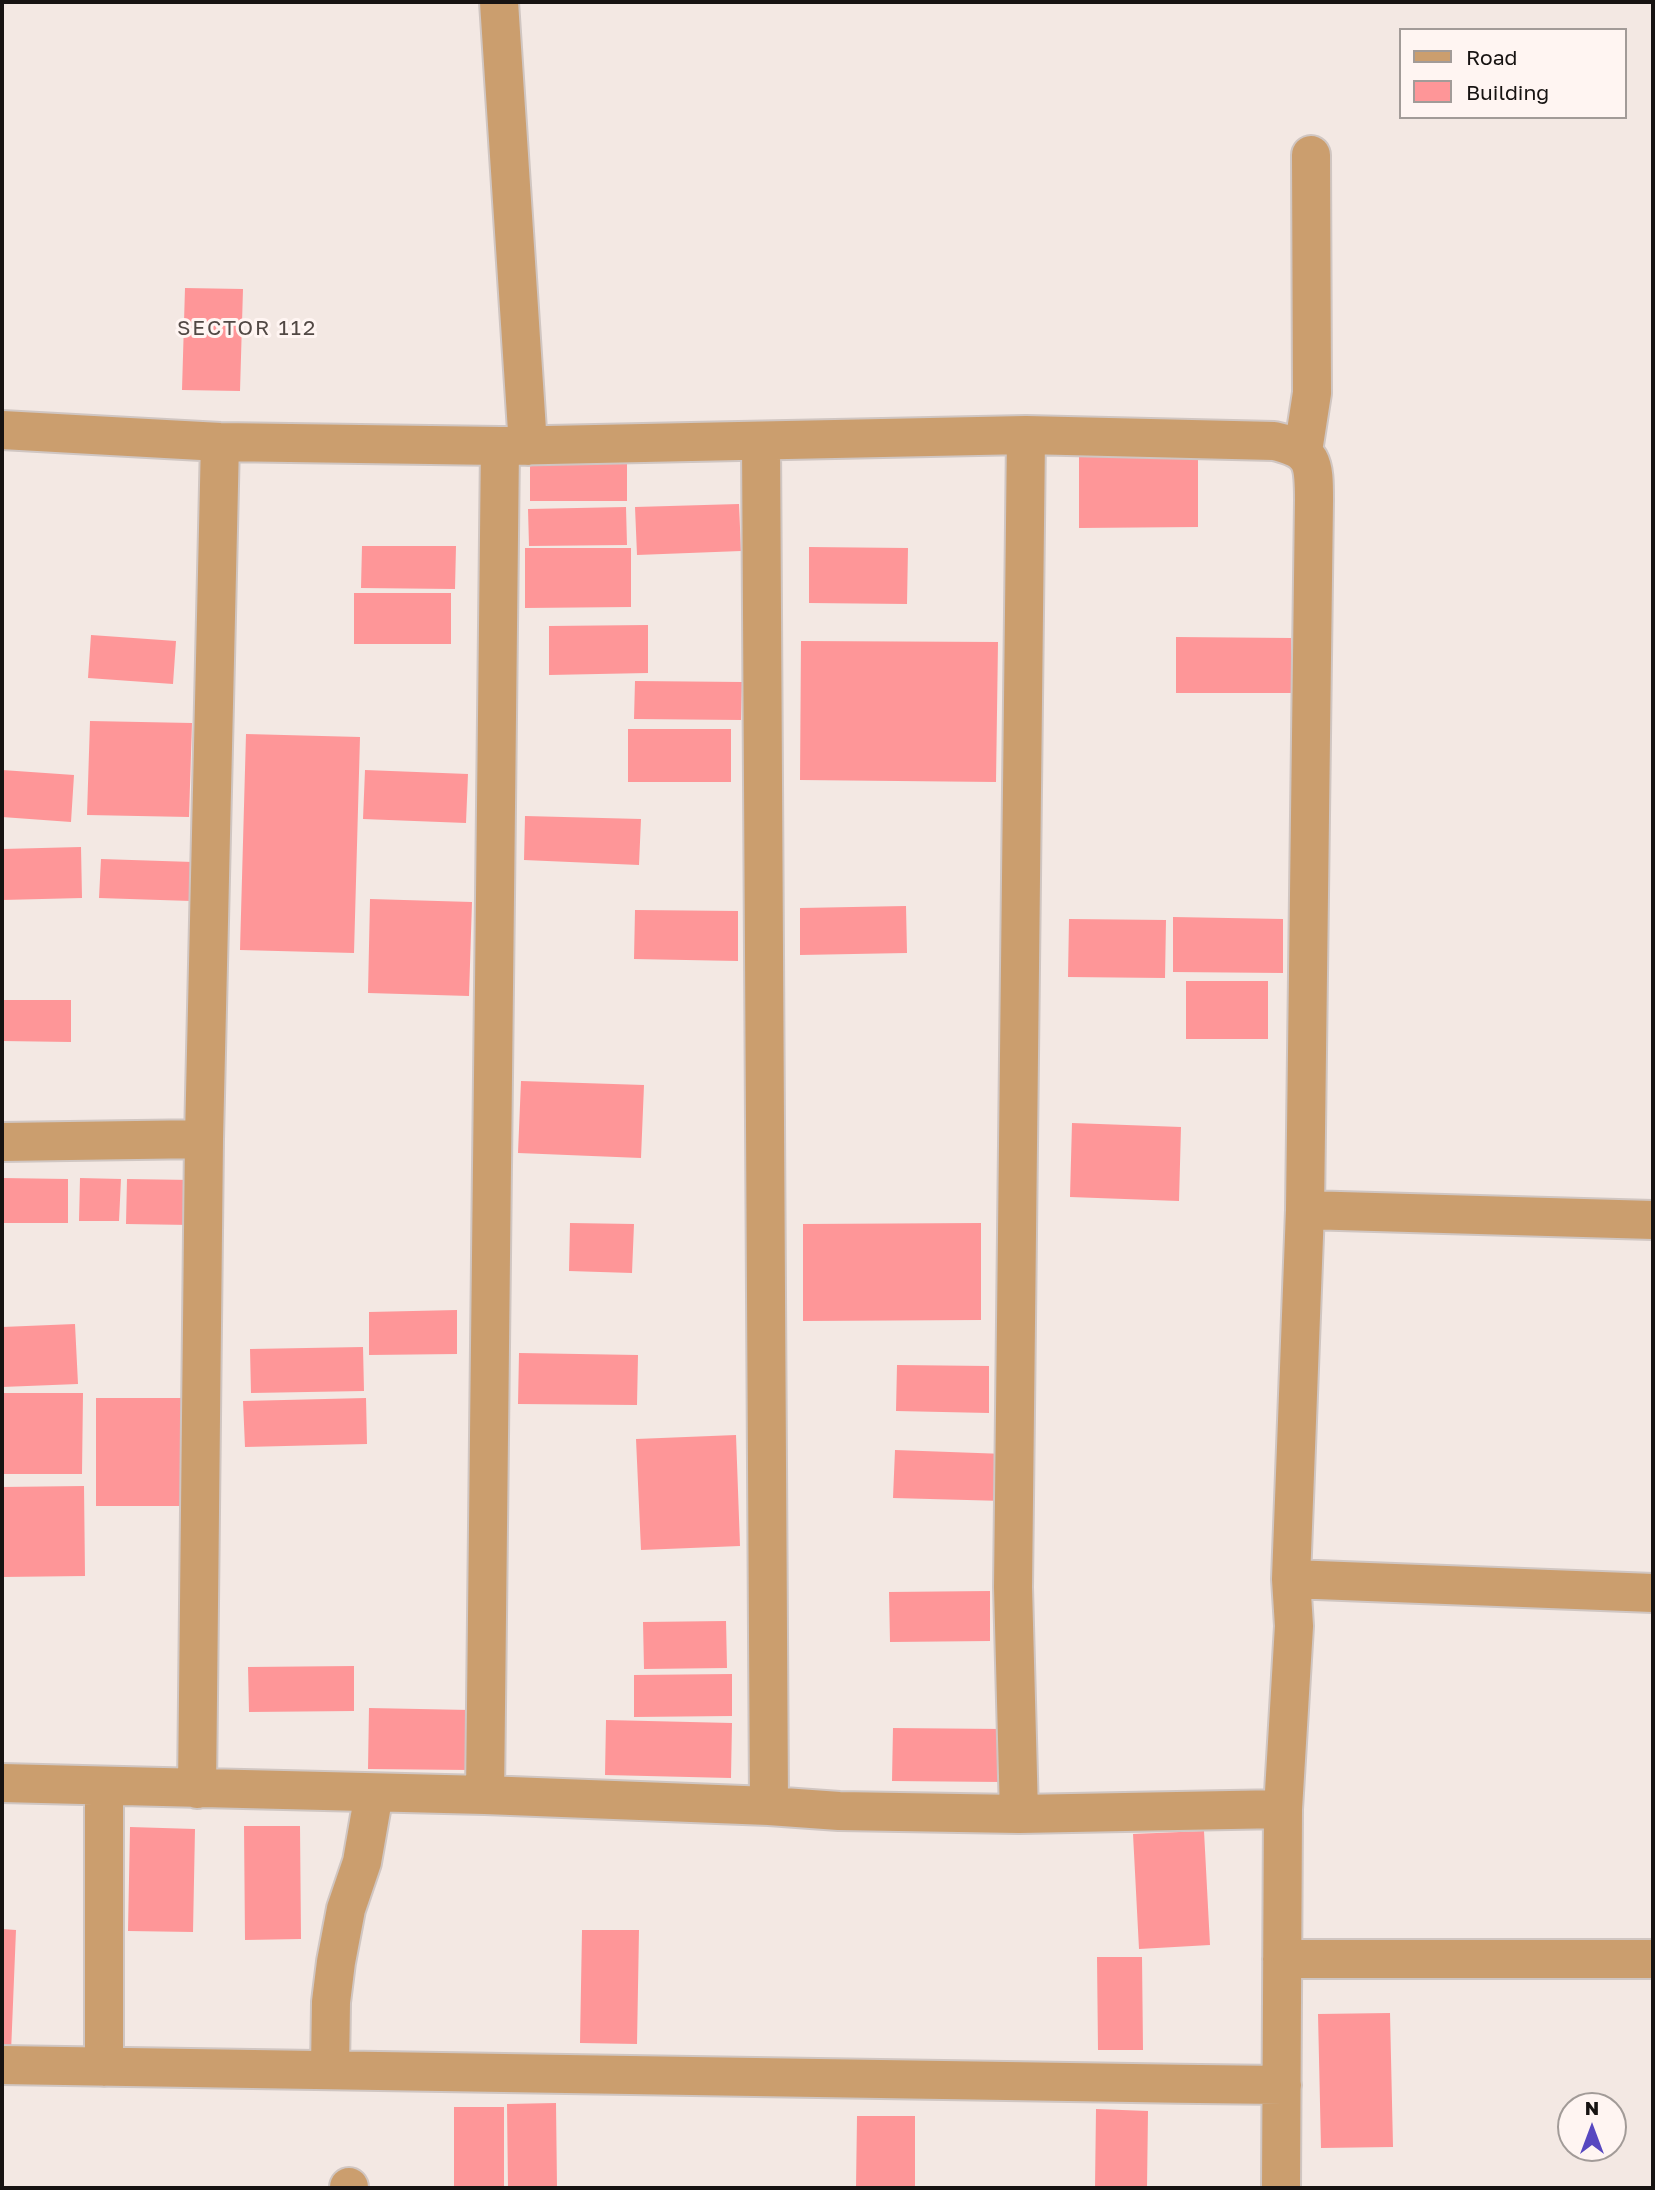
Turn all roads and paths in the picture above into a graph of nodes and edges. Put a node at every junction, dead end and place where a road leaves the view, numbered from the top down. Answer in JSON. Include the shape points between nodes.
{"nodes":[{"id":1,"x":499,"y":2,"type":"edge"},
{"id":2,"x":1311,"y":155,"type":"dead end"},
{"id":3,"x":2,"y":430,"type":"edge"},
{"id":4,"x":1026,"y":435,"type":"junction"},
{"id":5,"x":761,"y":441,"type":"junction"},
{"id":6,"x":220,"y":442,"type":"junction"},
{"id":7,"x":514,"y":446,"type":"junction"},
{"id":8,"x":1303,"y":451,"type":"junction"},
{"id":9,"x":204,"y":1139,"type":"junction"},
{"id":10,"x":2,"y":1142,"type":"edge"},
{"id":11,"x":1305,"y":1210,"type":"junction"},
{"id":12,"x":1653,"y":1220,"type":"edge"},
{"id":13,"x":1292,"y":1578,"type":"junction"},
{"id":14,"x":1653,"y":1593,"type":"edge"},
{"id":15,"x":2,"y":1783,"type":"edge"},
{"id":16,"x":104,"y":1786,"type":"junction"},
{"id":17,"x":197,"y":1789,"type":"junction"},
{"id":18,"x":374,"y":1793,"type":"junction"},
{"id":19,"x":485,"y":1795,"type":"junction"},
{"id":20,"x":769,"y":1805,"type":"junction"},
{"id":21,"x":1283,"y":1809,"type":"junction"},
{"id":22,"x":1019,"y":1814,"type":"junction"},
{"id":23,"x":1282,"y":1959,"type":"junction"},
{"id":24,"x":1653,"y":1959,"type":"edge"},
{"id":25,"x":2,"y":2065,"type":"edge"},
{"id":26,"x":104,"y":2067,"type":"junction"},
{"id":27,"x":330,"y":2070,"type":"junction"},
{"id":28,"x":1282,"y":2085,"type":"junction"},
{"id":29,"x":1281,"y":2188,"type":"edge"}],
"edges":[{"from":1,"to":7,"type":"street"},
{"from":2,"to":8,"type":"street","via":[[1312,393]]},
{"from":3,"to":6,"type":"street"},
{"from":4,"to":5,"type":"street"},
{"from":4,"to":8,"type":"street","via":[[1275,441]]},
{"from":4,"to":22,"type":"street","via":[[1013,1587]]},
{"from":5,"to":7,"type":"street"},
{"from":5,"to":20,"type":"street"},
{"from":6,"to":7,"type":"street"},
{"from":6,"to":9,"type":"street"},
{"from":7,"to":19,"type":"street"},
{"from":8,"to":11,"type":"street","via":[[1314,470]]},
{"from":9,"to":10,"type":"street"},
{"from":9,"to":17,"type":"street"},
{"from":11,"to":12,"type":"street"},
{"from":11,"to":13,"type":"street"},
{"from":13,"to":14,"type":"street"},
{"from":13,"to":21,"type":"street","via":[[1294,1626]]},
{"from":15,"to":16,"type":"street"},
{"from":16,"to":17,"type":"street"},
{"from":16,"to":26,"type":"street"},
{"from":17,"to":18,"type":"street"},
{"from":18,"to":19,"type":"street"},
{"from":18,"to":27,"type":"street","via":[[336,1962]]},
{"from":19,"to":20,"type":"street"},
{"from":20,"to":22,"type":"street"},
{"from":21,"to":22,"type":"street"},
{"from":21,"to":23,"type":"street"},
{"from":23,"to":24,"type":"street"},
{"from":23,"to":28,"type":"street"},
{"from":25,"to":26,"type":"street"},
{"from":26,"to":27,"type":"street"},
{"from":27,"to":28,"type":"street"},
{"from":28,"to":29,"type":"street"}]}
